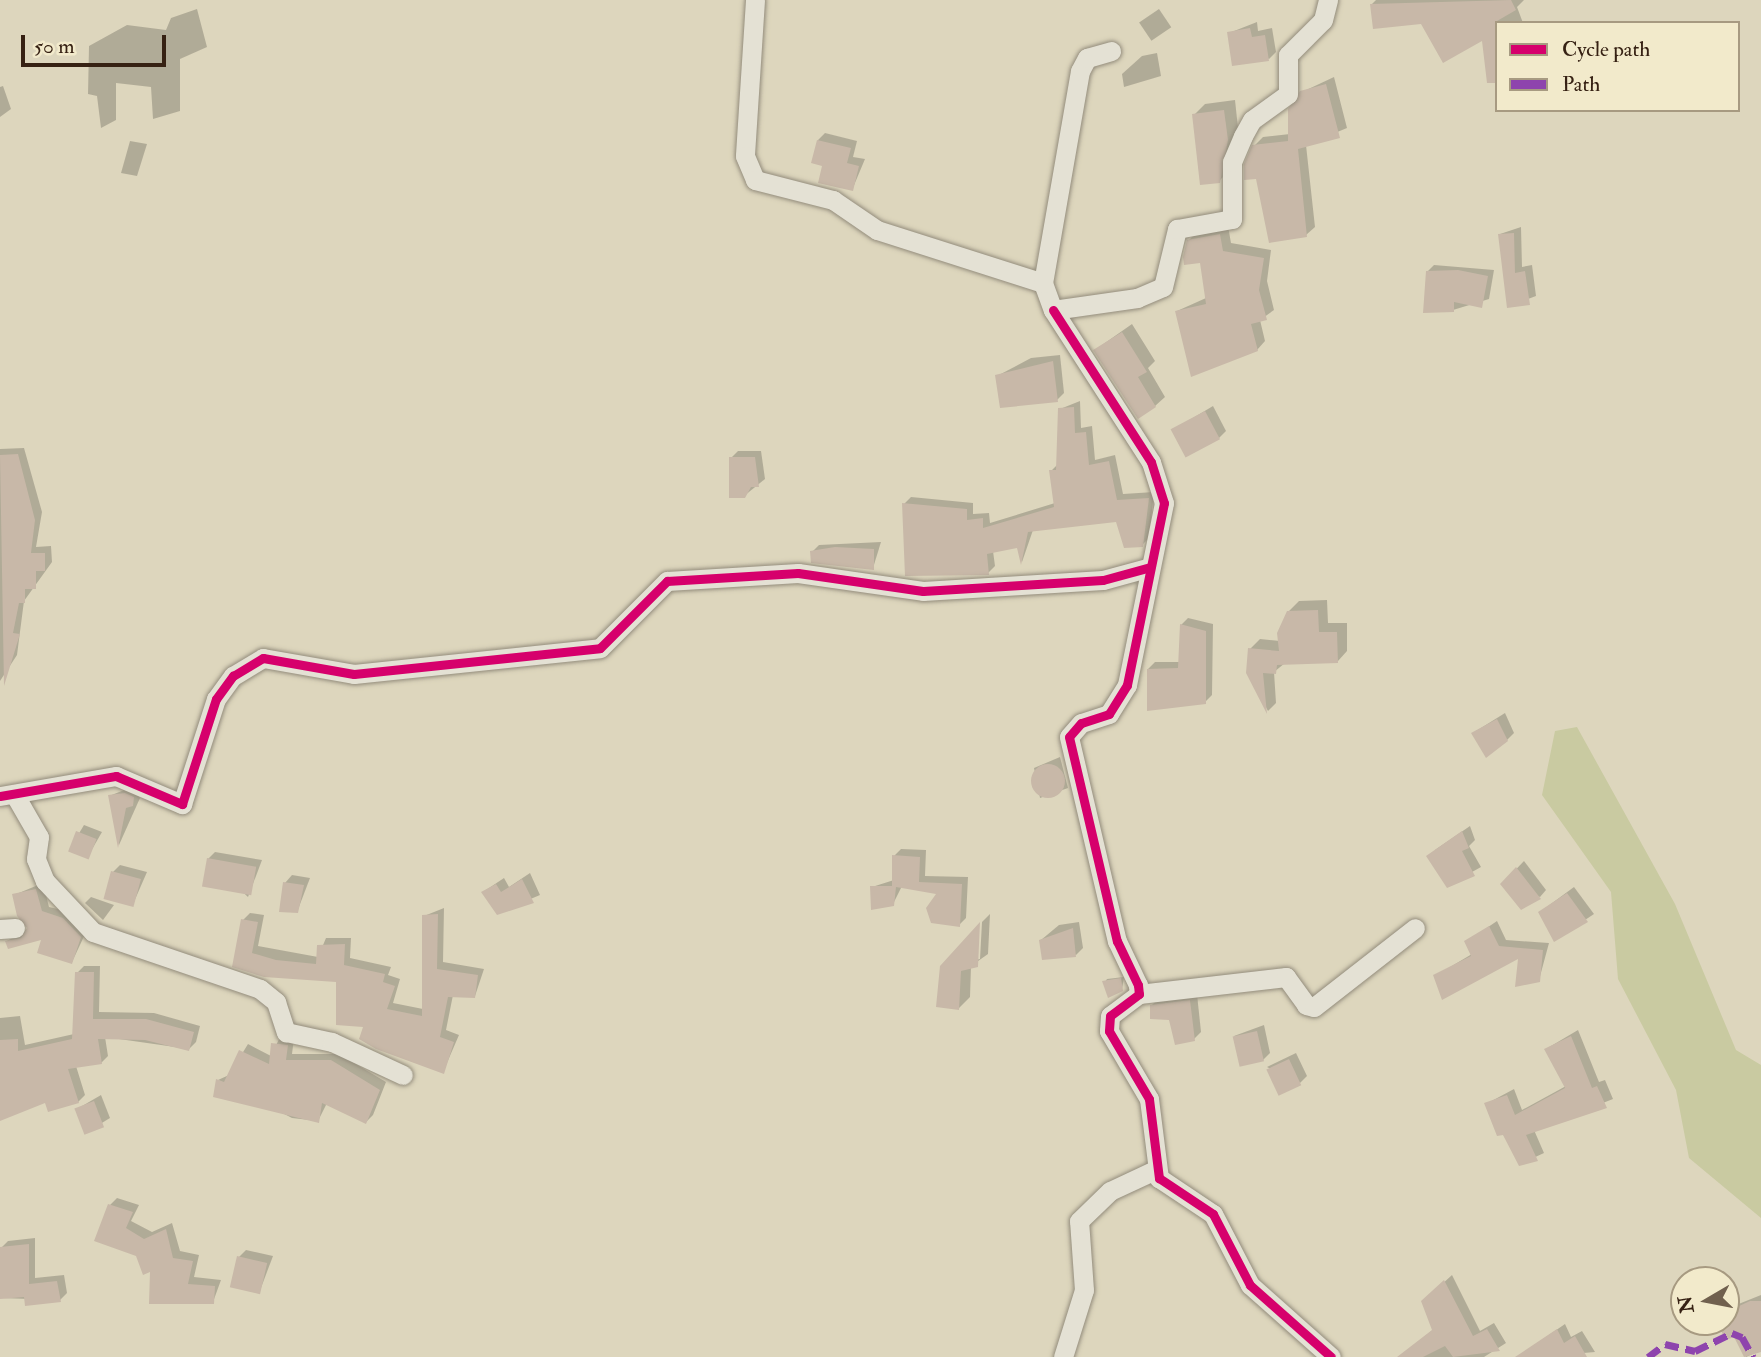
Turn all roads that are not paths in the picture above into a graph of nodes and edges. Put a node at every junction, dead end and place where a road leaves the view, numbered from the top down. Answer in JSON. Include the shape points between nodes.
{"nodes":[{"id":1,"x":755,"y":0,"type":"edge"},
{"id":2,"x":1328,"y":0,"type":"edge"},
{"id":3,"x":1111,"y":51,"type":"dead end"},
{"id":4,"x":1043,"y":283,"type":"junction"},
{"id":5,"x":1053,"y":310,"type":"junction"},
{"id":6,"x":1147,"y":568,"type":"junction"},
{"id":7,"x":8,"y":797,"type":"edge"},
{"id":8,"x":1415,"y":928,"type":"dead end"},
{"id":9,"x":1139,"y":994,"type":"junction"},
{"id":10,"x":403,"y":1075,"type":"dead end"},
{"id":11,"x":1156,"y":1170,"type":"junction"},
{"id":12,"x":1063,"y":1357,"type":"edge"},
{"id":13,"x":1331,"y":1357,"type":"edge"}],
"edges":[{"from":1,"to":4,"type":"street","via":[[746,156],[755,180],[833,200],[877,230]]},
{"from":2,"to":5,"type":"street","via":[[1322,20],[1288,54],[1288,94],[1252,120],[1243,136],[1232,162],[1232,219],[1178,229],[1163,288],[1137,298]]},
{"from":3,"to":4,"type":"street","via":[[1087,58],[1080,71],[1063,138]]},
{"from":4,"to":5,"type":"street"},
{"from":5,"to":6,"type":"street","via":[[1151,462],[1164,503]]},
{"from":6,"to":7,"type":"street","via":[[1103,580],[923,591],[798,573],[667,581],[600,648],[354,674],[263,658],[233,676],[216,699],[182,804],[116,776]]},
{"from":6,"to":9,"type":"street","via":[[1127,685],[1109,714],[1081,723],[1069,737],[1118,941]]},
{"from":7,"to":10,"type":"street","via":[[39,837],[36,859],[45,881],[93,932],[260,989],[276,1002],[286,1032],[332,1042]]},
{"from":8,"to":9,"type":"street","via":[[1314,1007],[1286,977]]},
{"from":9,"to":11,"type":"street","via":[[1107,1024],[1149,1099]]},
{"from":11,"to":12,"type":"street","via":[[1110,1191],[1079,1221],[1084,1290]]},
{"from":11,"to":13,"type":"street","via":[[1170,1189],[1213,1214],[1251,1285]]}]}
